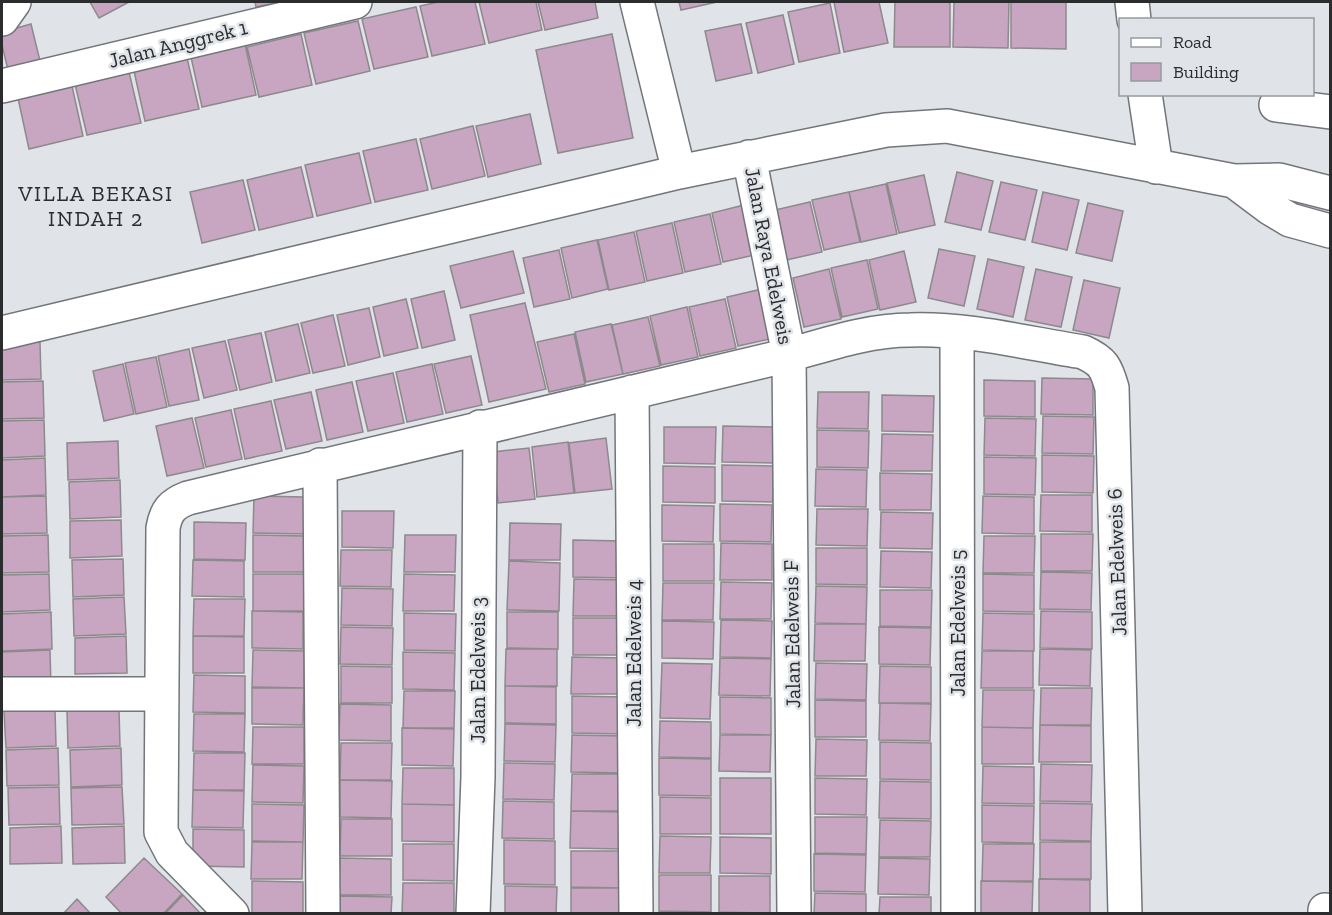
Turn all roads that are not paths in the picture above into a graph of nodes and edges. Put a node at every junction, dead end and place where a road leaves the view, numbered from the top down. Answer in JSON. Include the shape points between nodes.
{"nodes":[{"id":1,"x":14,"y":2,"type":"edge"},
{"id":2,"x":355,"y":2,"type":"edge"},
{"id":3,"x":637,"y":2,"type":"edge"},
{"id":4,"x":1132,"y":2,"type":"edge"},
{"id":5,"x":235,"y":15,"type":"edge"},
{"id":6,"x":2,"y":18,"type":"edge"},
{"id":7,"x":1134,"y":18,"type":"edge"},
{"id":8,"x":2,"y":86,"type":"edge"},
{"id":9,"x":1145,"y":96,"type":"edge"},
{"id":10,"x":1276,"y":105,"type":"dead end"},
{"id":11,"x":1330,"y":112,"type":"edge"},
{"id":12,"x":749,"y":157,"type":"junction"},
{"id":13,"x":1156,"y":167,"type":"junction"},
{"id":14,"x":679,"y":172,"type":"junction"},
{"id":15,"x":1234,"y":181,"type":"junction"},
{"id":16,"x":1330,"y":194,"type":"edge"},
{"id":17,"x":1330,"y":231,"type":"edge"},
{"id":18,"x":957,"y":332,"type":"junction"},
{"id":19,"x":2,"y":333,"type":"edge"},
{"id":20,"x":789,"y":355,"type":"junction"},
{"id":21,"x":632,"y":392,"type":"junction"},
{"id":22,"x":480,"y":427,"type":"junction"},
{"id":23,"x":320,"y":465,"type":"junction"},
{"id":24,"x":2,"y":694,"type":"edge"},
{"id":25,"x":161,"y":694,"type":"junction"},
{"id":26,"x":232,"y":914,"type":"edge"},
{"id":27,"x":323,"y":914,"type":"edge"},
{"id":28,"x":473,"y":914,"type":"edge"},
{"id":29,"x":636,"y":914,"type":"edge"},
{"id":30,"x":794,"y":914,"type":"edge"},
{"id":31,"x":958,"y":914,"type":"edge"},
{"id":32,"x":1125,"y":914,"type":"edge"}],
"edges":[{"from":1,"to":6,"type":"street"},
{"from":2,"to":5,"type":"street","name":"Jalan Anggrek 1"},
{"from":3,"to":14,"type":"street"},
{"from":4,"to":7,"type":"street"},
{"from":5,"to":8,"type":"street","name":"Jalan Anggrek 1"},
{"from":9,"to":13,"type":"street"},
{"from":10,"to":11,"type":"street"},
{"from":12,"to":13,"type":"street","via":[[886,130],[947,126]]},
{"from":12,"to":14,"type":"street"},
{"from":12,"to":20,"type":"street","name":"Jalan Raya Edelweis"},
{"from":13,"to":15,"type":"street"},
{"from":14,"to":19,"type":"street"},
{"from":15,"to":16,"type":"street","via":[[1279,180]]},
{"from":15,"to":17,"type":"street","via":[[1290,220]]},
{"from":18,"to":20,"type":"street","name":"Jalan Edelweis 6","via":[[909,330],[861,336]]},
{"from":18,"to":31,"type":"street","name":"Jalan Edelweis 5"},
{"from":18,"to":32,"type":"street","name":"Jalan Edelweis 6","via":[[1083,352],[1097,358],[1109,376]]},
{"from":20,"to":21,"type":"street","name":"Jalan Edelweis 6"},
{"from":20,"to":30,"type":"street","name":"Jalan Edelweis F"},
{"from":21,"to":22,"type":"street","name":"Jalan Edelweis 6"},
{"from":21,"to":29,"type":"street","name":"Jalan Edelweis 4"},
{"from":22,"to":23,"type":"street","name":"Jalan Edelweis 6"},
{"from":22,"to":28,"type":"street","name":"Jalan Edelweis 3","via":[[478,777]]},
{"from":23,"to":25,"type":"street","name":"Jalan Edelweis 6","via":[[188,498],[169,509],[163,528]]},
{"from":23,"to":27,"type":"street"},
{"from":24,"to":25,"type":"street"},
{"from":25,"to":26,"type":"street","name":"Jalan Edelweis 6","via":[[161,832],[172,853]]}]}
